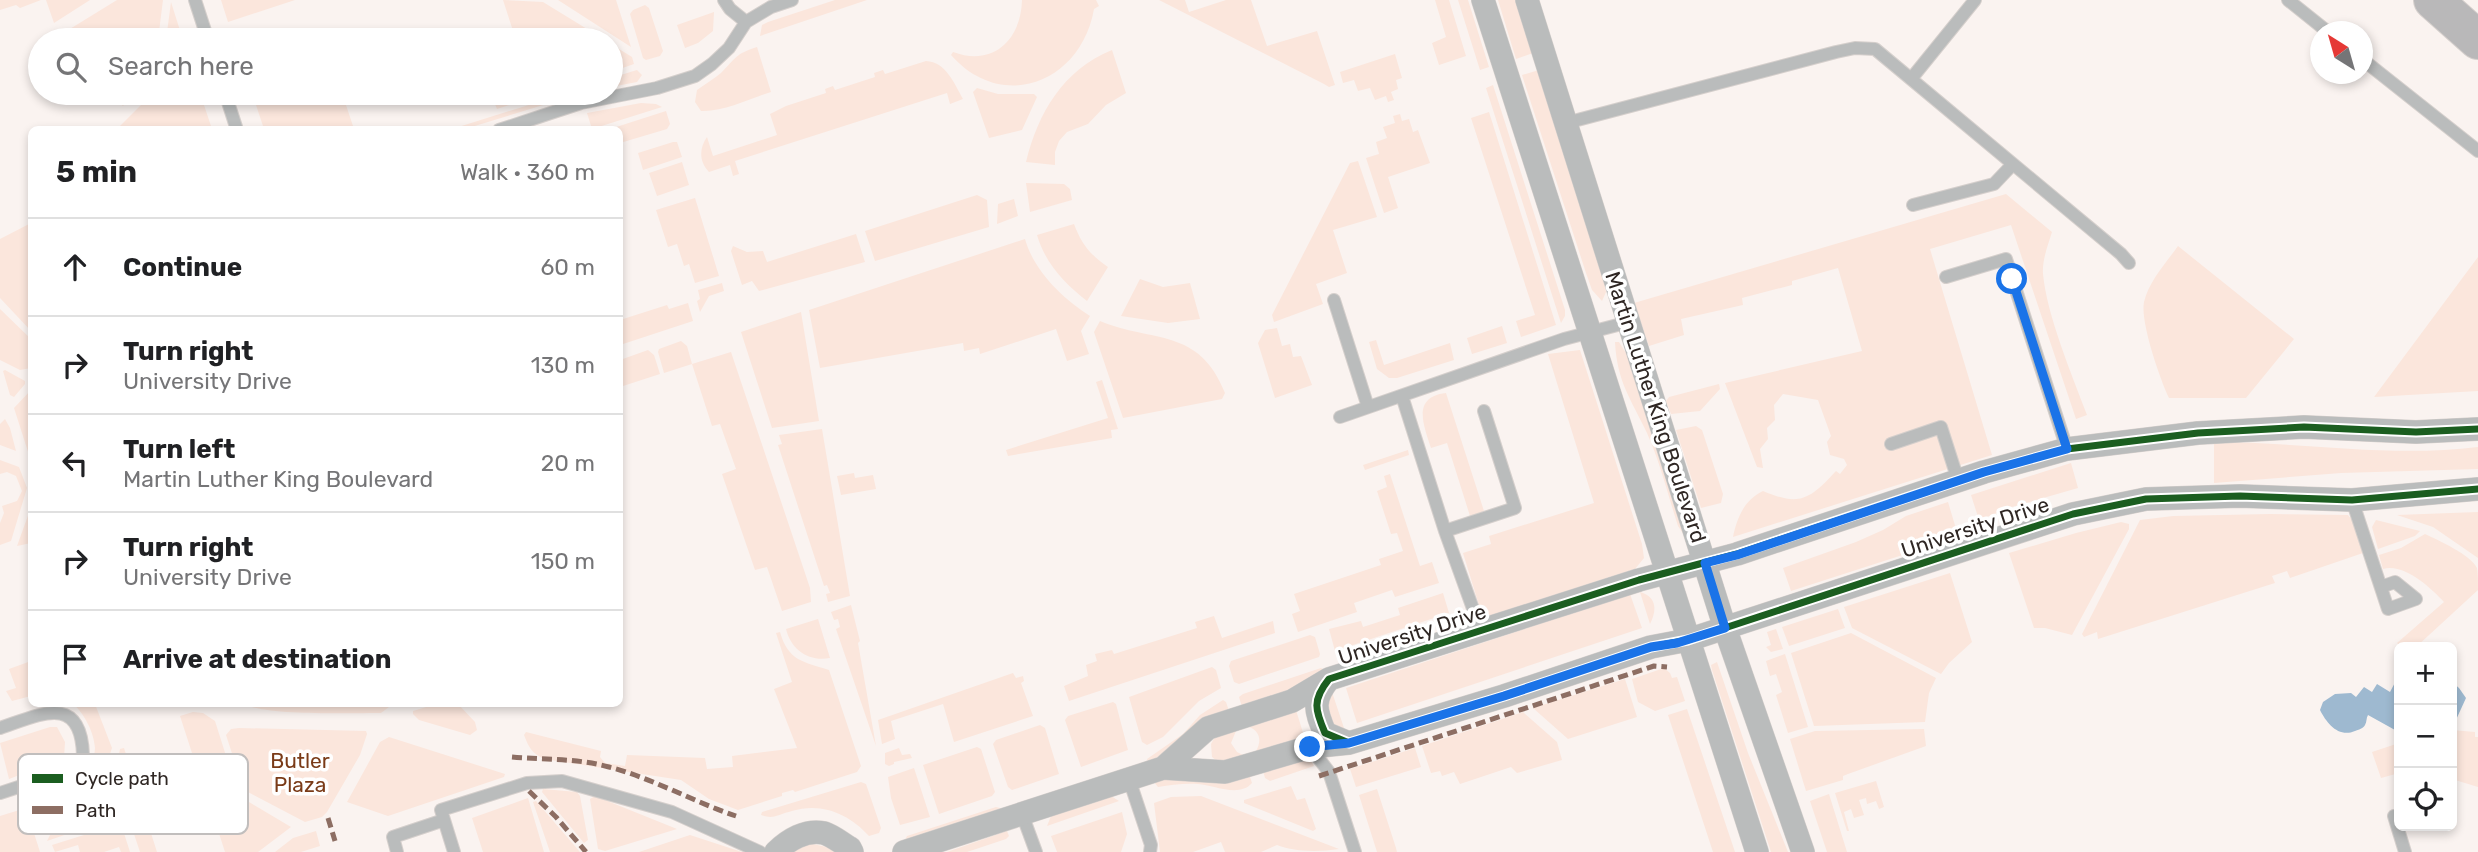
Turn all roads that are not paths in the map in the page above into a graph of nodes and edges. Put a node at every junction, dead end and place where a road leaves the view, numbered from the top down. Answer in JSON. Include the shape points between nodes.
{"nodes":[{"id":1,"x":194,"y":0,"type":"edge"},
{"id":2,"x":724,"y":0,"type":"edge"},
{"id":3,"x":792,"y":0,"type":"edge"},
{"id":4,"x":1483,"y":0,"type":"edge"},
{"id":5,"x":1527,"y":0,"type":"edge"},
{"id":6,"x":1975,"y":0,"type":"edge"},
{"id":7,"x":2288,"y":0,"type":"edge"},
{"id":8,"x":2433,"y":0,"type":"edge"},
{"id":9,"x":2314,"y":21,"type":"edge"},
{"id":10,"x":746,"y":22,"type":"junction"},
{"id":11,"x":204,"y":28,"type":"edge"},
{"id":12,"x":2478,"y":40,"type":"edge"},
{"id":13,"x":2373,"y":68,"type":"edge"},
{"id":14,"x":1911,"y":79,"type":"junction"},
{"id":15,"x":623,"y":95,"type":"edge"},
{"id":16,"x":229,"y":105,"type":"edge"},
{"id":17,"x":575,"y":105,"type":"edge"},
{"id":18,"x":1566,"y":123,"type":"junction"},
{"id":19,"x":236,"y":126,"type":"edge"},
{"id":20,"x":511,"y":126,"type":"edge"},
{"id":21,"x":2478,"y":151,"type":"edge"},
{"id":22,"x":2013,"y":164,"type":"junction"},
{"id":23,"x":1913,"y":205,"type":"dead end"},
{"id":24,"x":2129,"y":262,"type":"dead end"},
{"id":25,"x":1947,"y":277,"type":"dead end"},
{"id":26,"x":1334,"y":300,"type":"dead end"},
{"id":27,"x":1629,"y":322,"type":"junction"},
{"id":28,"x":1590,"y":331,"type":"junction"},
{"id":29,"x":1402,"y":396,"type":"junction"},
{"id":30,"x":1368,"y":407,"type":"junction"},
{"id":31,"x":1484,"y":411,"type":"dead end"},
{"id":32,"x":1340,"y":417,"type":"dead end"},
{"id":33,"x":2478,"y":429,"type":"edge"},
{"id":34,"x":1891,"y":444,"type":"dead end"},
{"id":35,"x":2067,"y":449,"type":"junction"},
{"id":36,"x":1958,"y":480,"type":"junction"},
{"id":37,"x":2478,"y":489,"type":"edge"},
{"id":38,"x":2352,"y":500,"type":"junction"},
{"id":39,"x":1445,"y":531,"type":"junction"},
{"id":40,"x":1705,"y":563,"type":"junction"},
{"id":41,"x":1666,"y":572,"type":"junction"},
{"id":42,"x":2381,"y":587,"type":"dead end"},
{"id":43,"x":1725,"y":628,"type":"junction"},
{"id":44,"x":1481,"y":631,"type":"junction"},
{"id":45,"x":1688,"y":640,"type":"junction"},
{"id":46,"x":1329,"y":679,"type":"junction"},
{"id":47,"x":0,"y":728,"type":"edge"},
{"id":48,"x":1208,"y":728,"type":"junction"},
{"id":49,"x":1349,"y":743,"type":"junction"},
{"id":50,"x":1310,"y":747,"type":"junction"},
{"id":51,"x":83,"y":754,"type":"edge"},
{"id":52,"x":1163,"y":768,"type":"junction"},
{"id":53,"x":1226,"y":772,"type":"junction"},
{"id":54,"x":1129,"y":779,"type":"junction"},
{"id":55,"x":18,"y":787,"type":"edge"},
{"id":56,"x":0,"y":793,"type":"edge"},
{"id":57,"x":1022,"y":814,"type":"junction"},
{"id":58,"x":2393,"y":816,"type":"dead end"},
{"id":59,"x":444,"y":820,"type":"junction"},
{"id":60,"x":397,"y":852,"type":"edge"},
{"id":61,"x":454,"y":852,"type":"edge"},
{"id":62,"x":760,"y":852,"type":"edge"},
{"id":63,"x":776,"y":852,"type":"edge"},
{"id":64,"x":852,"y":852,"type":"edge"},
{"id":65,"x":904,"y":852,"type":"edge"},
{"id":66,"x":1036,"y":852,"type":"edge"},
{"id":67,"x":1150,"y":852,"type":"edge"},
{"id":68,"x":1355,"y":852,"type":"edge"},
{"id":69,"x":1757,"y":852,"type":"edge"},
{"id":70,"x":1803,"y":852,"type":"edge"},
{"id":71,"x":2405,"y":852,"type":"edge"}],
"edges":[{"from":1,"to":11,"type":"lane"},
{"from":2,"to":10,"type":"lane"},
{"from":3,"to":10,"type":"lane"},
{"from":4,"to":28,"type":"street","name":"Martin Luther King Boulevard"},
{"from":5,"to":18,"type":"street","name":"Martin Luther King Boulevard"},
{"from":6,"to":14,"type":"lane"},
{"from":7,"to":9,"type":"lane"},
{"from":8,"to":12,"type":"highway"},
{"from":10,"to":15,"type":"lane","via":[[729,48],[695,76]]},
{"from":13,"to":21,"type":"lane"},
{"from":14,"to":18,"type":"lane","via":[[1875,49],[1855,48]]},
{"from":14,"to":22,"type":"lane"},
{"from":16,"to":19,"type":"lane"},
{"from":17,"to":20,"type":"lane"},
{"from":18,"to":27,"type":"street","name":"Martin Luther King Boulevard"},
{"from":22,"to":23,"type":"lane","via":[[1993,184]]},
{"from":22,"to":24,"type":"lane"},
{"from":25,"to":35,"type":"lane","via":[[2006,259]]},
{"from":26,"to":30,"type":"lane"},
{"from":27,"to":28,"type":"lane"},
{"from":27,"to":40,"type":"street","name":"Martin Luther King Boulevard"},
{"from":28,"to":29,"type":"lane"},
{"from":28,"to":41,"type":"street","name":"Martin Luther King Boulevard"},
{"from":29,"to":30,"type":"lane"},
{"from":29,"to":39,"type":"lane"},
{"from":30,"to":32,"type":"lane"},
{"from":31,"to":39,"type":"lane","via":[[1515,508]]},
{"from":33,"to":35,"type":"street","name":"University Drive","via":[[2416,432],[2304,427],[2199,433]]},
{"from":34,"to":36,"type":"lane","via":[[1941,427]]},
{"from":35,"to":36,"type":"street","name":"University Drive"},
{"from":36,"to":40,"type":"street","name":"University Drive"},
{"from":37,"to":38,"type":"street","name":"University Drive"},
{"from":38,"to":42,"type":"lane"},
{"from":38,"to":43,"type":"street","name":"University Drive","via":[[2146,499],[2073,514]]},
{"from":39,"to":44,"type":"lane"},
{"from":40,"to":41,"type":"street","name":"University Drive"},
{"from":40,"to":43,"type":"street","name":"Martin Luther King Boulevard"},
{"from":41,"to":44,"type":"street","name":"University Drive"},
{"from":41,"to":45,"type":"street","name":"Martin Luther King Boulevard"},
{"from":43,"to":45,"type":"street","name":"University Drive"},
{"from":43,"to":70,"type":"street","name":"Martin Luther King Boulevard"},
{"from":44,"to":46,"type":"street","name":"University Drive"},
{"from":45,"to":49,"type":"street","name":"University Drive","via":[[1651,647]]},
{"from":45,"to":69,"type":"street","name":"Martin Luther King Boulevard"},
{"from":46,"to":48,"type":"street","name":"University Drive","via":[[1292,701]]},
{"from":46,"to":49,"type":"street","name":"University Drive","via":[[1319,691],[1316,712],[1325,733]]},
{"from":47,"to":51,"type":"lane","via":[[53,712],[66,714],[82,739]]},
{"from":48,"to":52,"type":"street","name":"University Drive"},
{"from":48,"to":53,"type":"street","via":[[1201,742],[1204,754]]},
{"from":49,"to":50,"type":"street","name":"University Drive"},
{"from":50,"to":53,"type":"street","name":"University Drive"},
{"from":50,"to":68,"type":"lane","via":[[1329,772]]},
{"from":52,"to":53,"type":"street","name":"University Drive"},
{"from":52,"to":54,"type":"street","name":"University Drive"},
{"from":54,"to":57,"type":"street","name":"University Drive"},
{"from":54,"to":67,"type":"lane"},
{"from":55,"to":56,"type":"lane"},
{"from":57,"to":65,"type":"street","name":"University Drive"},
{"from":57,"to":66,"type":"lane"},
{"from":58,"to":71,"type":"lane"},
{"from":59,"to":60,"type":"lane","via":[[393,837]]},
{"from":59,"to":61,"type":"lane"},
{"from":59,"to":62,"type":"lane","via":[[440,810],[527,783],[562,781],[672,812]]},
{"from":63,"to":64,"type":"street","via":[[802,835],[824,833]]}]}
